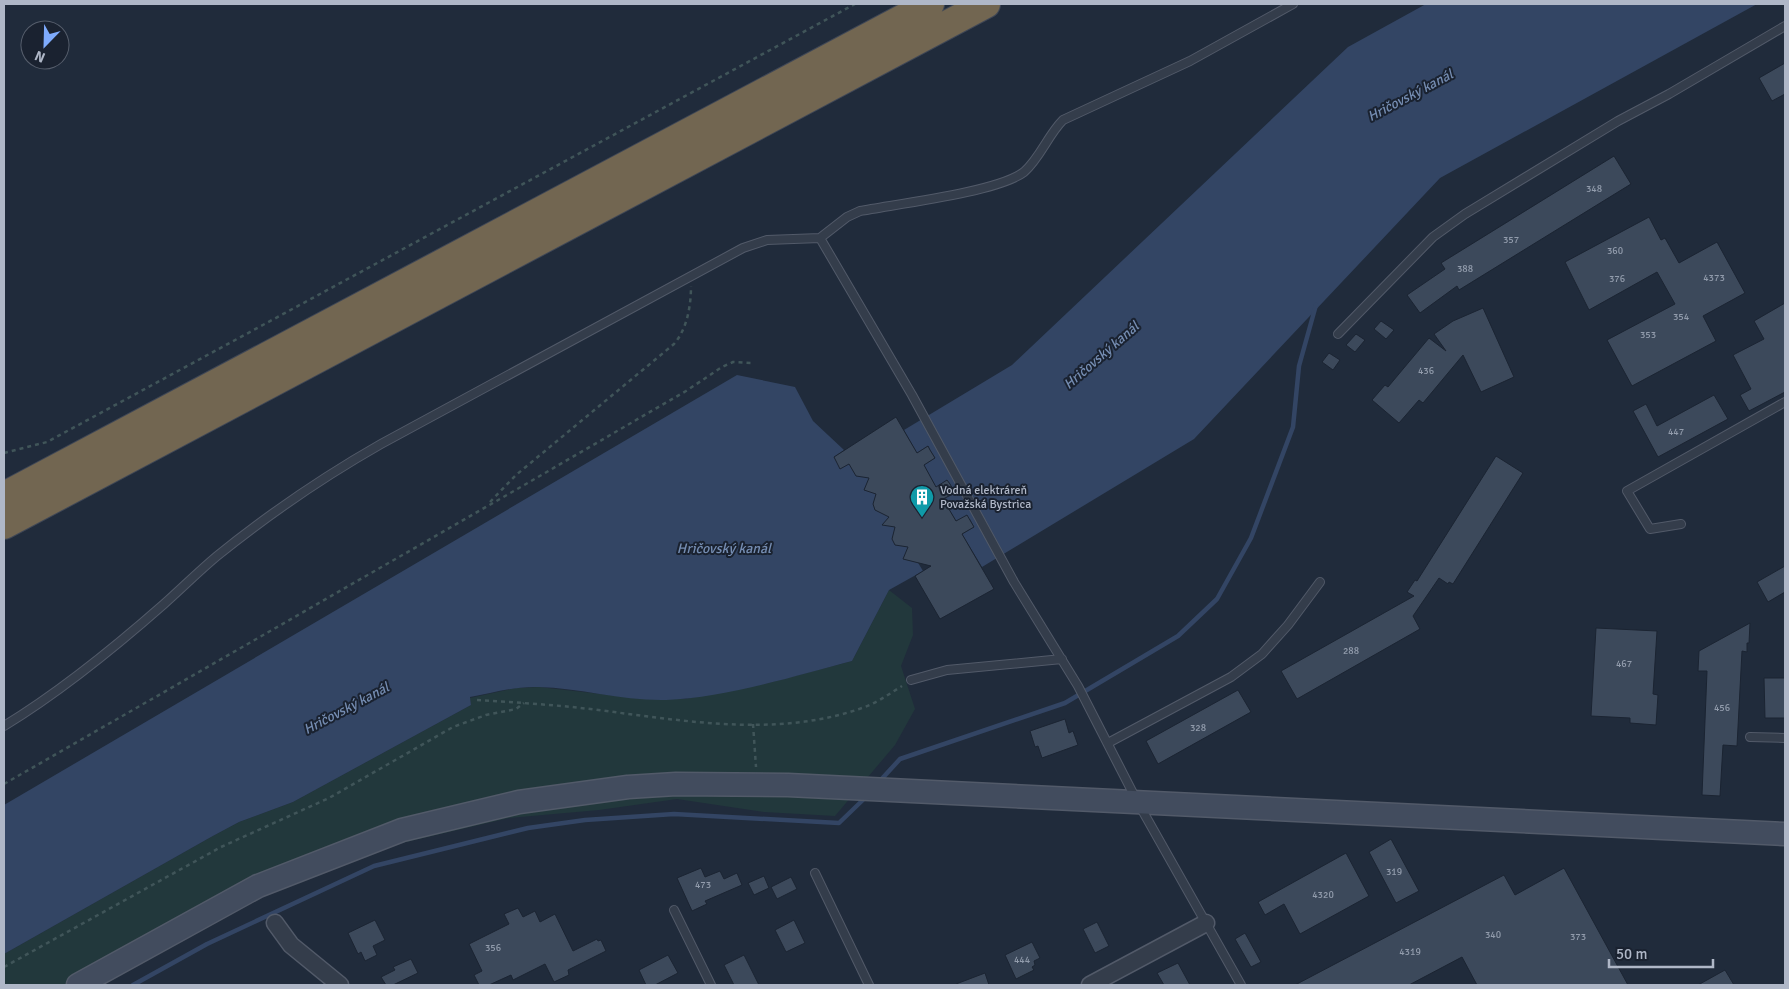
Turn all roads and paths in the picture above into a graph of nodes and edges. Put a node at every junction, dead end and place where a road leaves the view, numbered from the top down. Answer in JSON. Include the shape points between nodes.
{"nodes":[{"id":1,"x":855,"y":4,"type":"edge"},
{"id":2,"x":930,"y":4,"type":"edge"},
{"id":3,"x":986,"y":4,"type":"edge"},
{"id":4,"x":1292,"y":4,"type":"edge"},
{"id":5,"x":1785,"y":26,"type":"edge"},
{"id":6,"x":820,"y":238,"type":"junction"},
{"id":7,"x":692,"y":275,"type":"junction"},
{"id":8,"x":1338,"y":334,"type":"dead end"},
{"id":9,"x":752,"y":363,"type":"dead end"},
{"id":10,"x":1785,"y":402,"type":"edge"},
{"id":11,"x":4,"y":453,"type":"edge"},
{"id":12,"x":4,"y":496,"type":"edge"},
{"id":13,"x":488,"y":504,"type":"junction"},
{"id":14,"x":1681,"y":524,"type":"dead end"},
{"id":15,"x":4,"y":525,"type":"edge"},
{"id":16,"x":1320,"y":582,"type":"dead end"},
{"id":17,"x":1062,"y":659,"type":"junction"},
{"id":18,"x":911,"y":680,"type":"joint"},
{"id":19,"x":477,"y":700,"type":"dead end"},
{"id":20,"x":524,"y":703,"type":"junction"},
{"id":21,"x":752,"y":724,"type":"junction"},
{"id":22,"x":4,"y":726,"type":"edge"},
{"id":23,"x":1750,"y":736,"type":"dead end"},
{"id":24,"x":1785,"y":738,"type":"edge"},
{"id":25,"x":1108,"y":743,"type":"junction"},
{"id":26,"x":4,"y":784,"type":"edge"},
{"id":27,"x":757,"y":784,"type":"junction"},
{"id":28,"x":1137,"y":801,"type":"junction"},
{"id":29,"x":1785,"y":834,"type":"edge"},
{"id":30,"x":815,"y":873,"type":"dead end"},
{"id":31,"x":674,"y":910,"type":"dead end"},
{"id":32,"x":275,"y":923,"type":"dead end"},
{"id":33,"x":1206,"y":923,"type":"junction"},
{"id":34,"x":4,"y":967,"type":"edge"},
{"id":35,"x":78,"y":985,"type":"edge"},
{"id":36,"x":340,"y":985,"type":"edge"},
{"id":37,"x":711,"y":985,"type":"edge"},
{"id":38,"x":869,"y":985,"type":"edge"},
{"id":39,"x":1090,"y":985,"type":"edge"},
{"id":40,"x":1242,"y":985,"type":"edge"}],
"edges":[{"from":1,"to":11,"type":"path","via":[[47,442]]},
{"from":2,"to":12,"type":"highway"},
{"from":3,"to":15,"type":"highway"},
{"from":4,"to":6,"type":"lane","via":[[1190,61],[1063,120],[1031,164],[1016,177],[994,186],[860,211],[847,216]]},
{"from":5,"to":8,"type":"lane","via":[[1618,121],[1465,214],[1433,237]]},
{"from":6,"to":7,"type":"lane","via":[[767,240],[743,248]]},
{"from":6,"to":17,"type":"lane","via":[[912,395],[1014,582]]},
{"from":7,"to":13,"type":"path","via":[[690,307],[682,333],[674,344],[516,475]]},
{"from":7,"to":22,"type":"lane","via":[[335,471],[260,523],[197,573],[142,624]]},
{"from":9,"to":13,"type":"path","via":[[733,362],[722,367],[669,401]]},
{"from":10,"to":14,"type":"lane","via":[[1627,491],[1650,529]]},
{"from":13,"to":26,"type":"path"},
{"from":16,"to":25,"type":"lane","via":[[1262,654],[1231,677]]},
{"from":17,"to":18,"type":"lane","via":[[947,670]]},
{"from":17,"to":25,"type":"lane"},
{"from":18,"to":21,"type":"path","via":[[878,701],[846,713]]},
{"from":19,"to":20,"type":"path"},
{"from":20,"to":21,"type":"path","via":[[705,723]]},
{"from":20,"to":34,"type":"path","via":[[516,709],[452,727],[329,798],[221,847]]},
{"from":21,"to":27,"type":"path"},
{"from":23,"to":24,"type":"lane"},
{"from":25,"to":28,"type":"lane"},
{"from":27,"to":28,"type":"main road"},
{"from":27,"to":35,"type":"main road","via":[[628,786],[519,802],[402,830],[258,886]]},
{"from":28,"to":29,"type":"main road"},
{"from":28,"to":33,"type":"lane"},
{"from":30,"to":38,"type":"lane"},
{"from":31,"to":37,"type":"lane"},
{"from":32,"to":36,"type":"street","via":[[291,946]]},
{"from":33,"to":39,"type":"street"},
{"from":33,"to":40,"type":"lane"}]}
